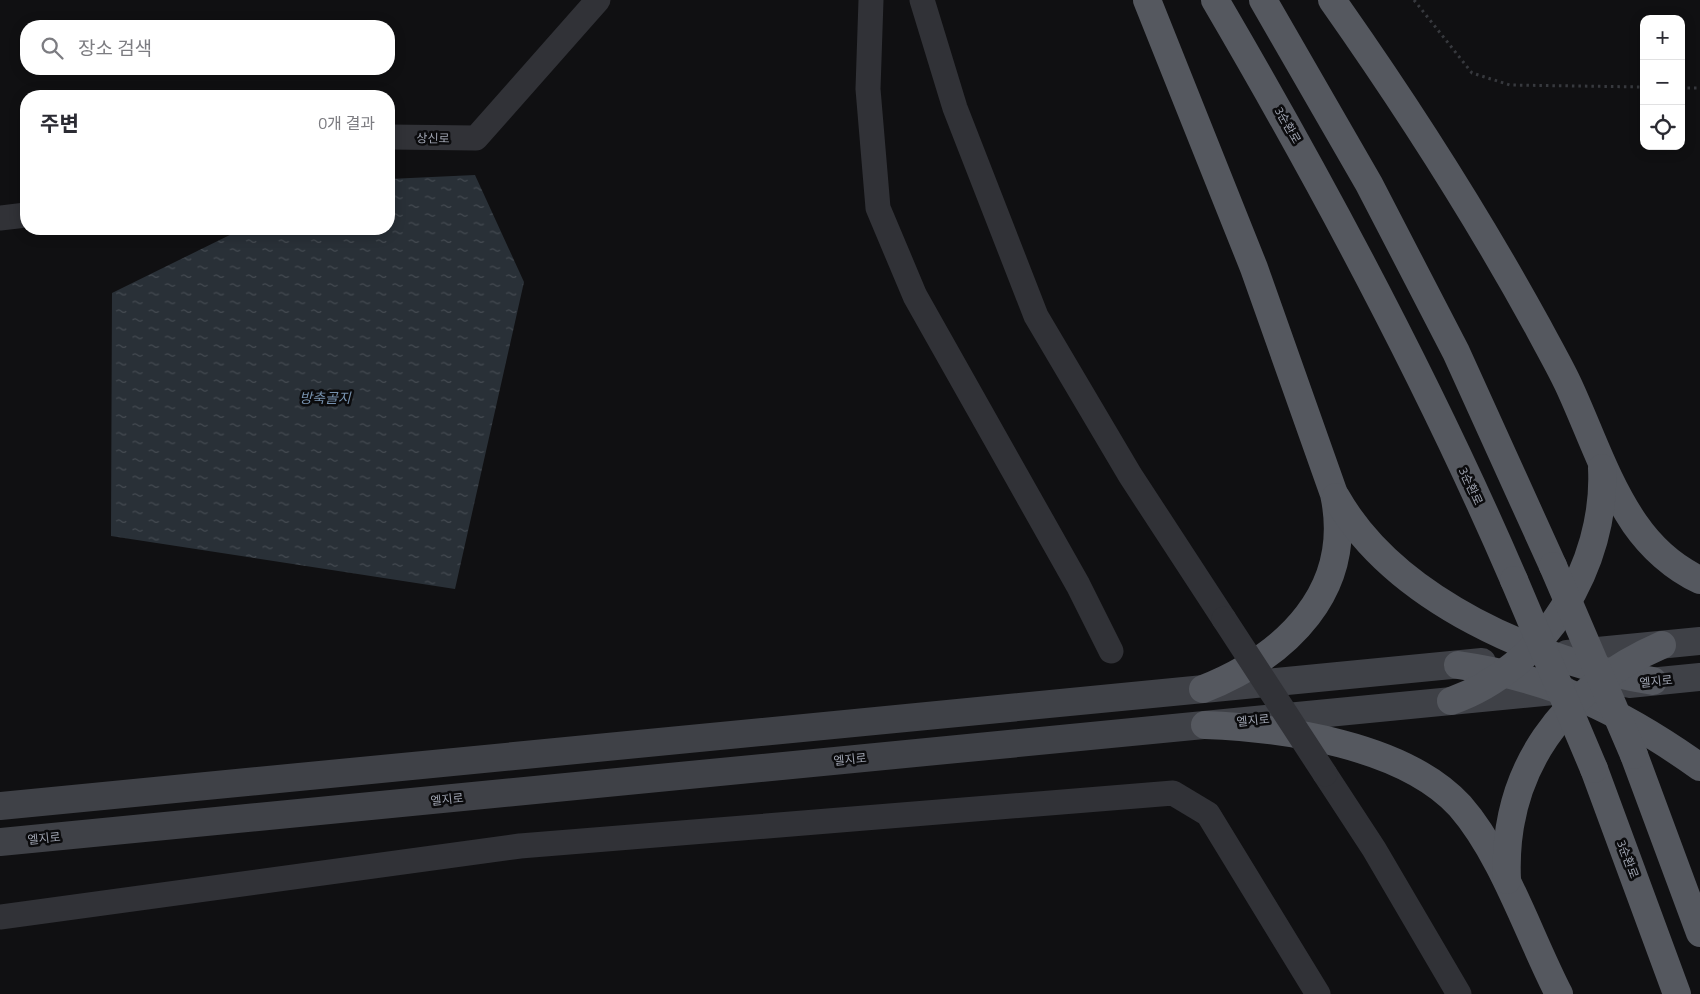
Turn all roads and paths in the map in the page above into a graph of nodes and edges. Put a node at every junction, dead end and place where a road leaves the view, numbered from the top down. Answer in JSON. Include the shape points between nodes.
{"nodes":[{"id":1,"x":598,"y":0,"type":"edge"},
{"id":2,"x":871,"y":0,"type":"edge"},
{"id":3,"x":922,"y":0,"type":"edge"},
{"id":4,"x":1147,"y":0,"type":"edge"},
{"id":5,"x":1215,"y":0,"type":"edge"},
{"id":6,"x":1263,"y":0,"type":"edge"},
{"id":7,"x":1332,"y":0,"type":"edge"},
{"id":8,"x":1414,"y":0,"type":"edge"},
{"id":9,"x":1640,"y":87,"type":"edge"},
{"id":10,"x":1685,"y":88,"type":"edge"},
{"id":11,"x":1700,"y":88,"type":"edge"},
{"id":12,"x":395,"y":137,"type":"edge"},
{"id":13,"x":20,"y":216,"type":"edge"},
{"id":14,"x":0,"y":218,"type":"edge"},
{"id":15,"x":1601,"y":464,"type":"junction"},
{"id":16,"x":1334,"y":494,"type":"junction"},
{"id":17,"x":1700,"y":580,"type":"edge"},
{"id":18,"x":1700,"y":641,"type":"edge"},
{"id":19,"x":1662,"y":645,"type":"junction"},
{"id":20,"x":1111,"y":651,"type":"dead end"},
{"id":21,"x":1527,"y":658,"type":"junction"},
{"id":22,"x":1458,"y":664,"type":"joint"},
{"id":23,"x":1700,"y":677,"type":"edge"},
{"id":24,"x":1652,"y":681,"type":"joint"},
{"id":25,"x":1586,"y":687,"type":"junction"},
{"id":26,"x":1203,"y":689,"type":"junction"},
{"id":27,"x":1451,"y":701,"type":"junction"},
{"id":28,"x":1205,"y":725,"type":"junction"},
{"id":29,"x":1700,"y":767,"type":"edge"},
{"id":30,"x":0,"y":806,"type":"edge"},
{"id":31,"x":0,"y":842,"type":"edge"},
{"id":32,"x":1507,"y":884,"type":"junction"},
{"id":33,"x":0,"y":917,"type":"edge"},
{"id":34,"x":1700,"y":933,"type":"edge"},
{"id":35,"x":1318,"y":994,"type":"edge"},
{"id":36,"x":1459,"y":994,"type":"edge"},
{"id":37,"x":1559,"y":994,"type":"edge"},
{"id":38,"x":1678,"y":994,"type":"edge"}],
"edges":[{"from":1,"to":12,"type":"street","name":"상신로","via":[[476,138]]},
{"from":2,"to":20,"type":"street","via":[[868,89],[878,208],[915,296],[1078,584]]},
{"from":3,"to":36,"type":"street","bridge":true,"via":[[955,108],[1036,316],[1130,475],[1374,848]]},
{"from":4,"to":16,"type":"highway","via":[[1254,268]]},
{"from":5,"to":38,"type":"highway","name":"3순환로","bridge":true,"via":[[1294,136],[1365,268],[1454,450],[1514,580],[1594,770]]},
{"from":6,"to":34,"type":"highway","bridge":true,"via":[[1369,184],[1456,352],[1634,755]]},
{"from":7,"to":15,"type":"highway","via":[[1413,117],[1537,326],[1568,384]]},
{"from":8,"to":9,"type":"path","via":[[1472,73],[1510,85]]},
{"from":10,"to":11,"type":"path"},
{"from":13,"to":14,"type":"street"},
{"from":15,"to":17,"type":"highway","via":[[1648,540],[1679,568]]},
{"from":15,"to":21,"type":"highway","via":[[1599,519],[1586,564],[1557,617]]},
{"from":16,"to":21,"type":"highway","via":[[1378,550],[1412,582]]},
{"from":16,"to":26,"type":"highway","via":[[1338,544],[1331,575],[1316,604],[1270,654]]},
{"from":18,"to":19,"type":"main road"},
{"from":19,"to":21,"type":"main road"},
{"from":19,"to":25,"type":"highway"},
{"from":21,"to":22,"type":"highway"},
{"from":21,"to":25,"type":"highway"},
{"from":21,"to":25,"type":"highway"},
{"from":21,"to":27,"type":"highway"},
{"from":22,"to":26,"type":"main road"},
{"from":23,"to":24,"type":"main road","name":"엘지로"},
{"from":24,"to":25,"type":"highway"},
{"from":25,"to":27,"type":"main road","name":"엘지로"},
{"from":25,"to":29,"type":"highway","via":[[1611,710]]},
{"from":25,"to":32,"type":"highway","via":[[1548,734],[1523,775],[1510,817]]},
{"from":26,"to":30,"type":"main road"},
{"from":27,"to":28,"type":"main road","name":"엘지로"},
{"from":28,"to":31,"type":"main road","name":"엘지로"},
{"from":28,"to":32,"type":"highway","via":[[1252,728],[1334,743],[1382,758],[1420,775],[1460,807],[1482,838]]},
{"from":32,"to":37,"type":"highway"},
{"from":33,"to":35,"type":"street","via":[[520,846],[1173,793],[1208,814]]}]}
